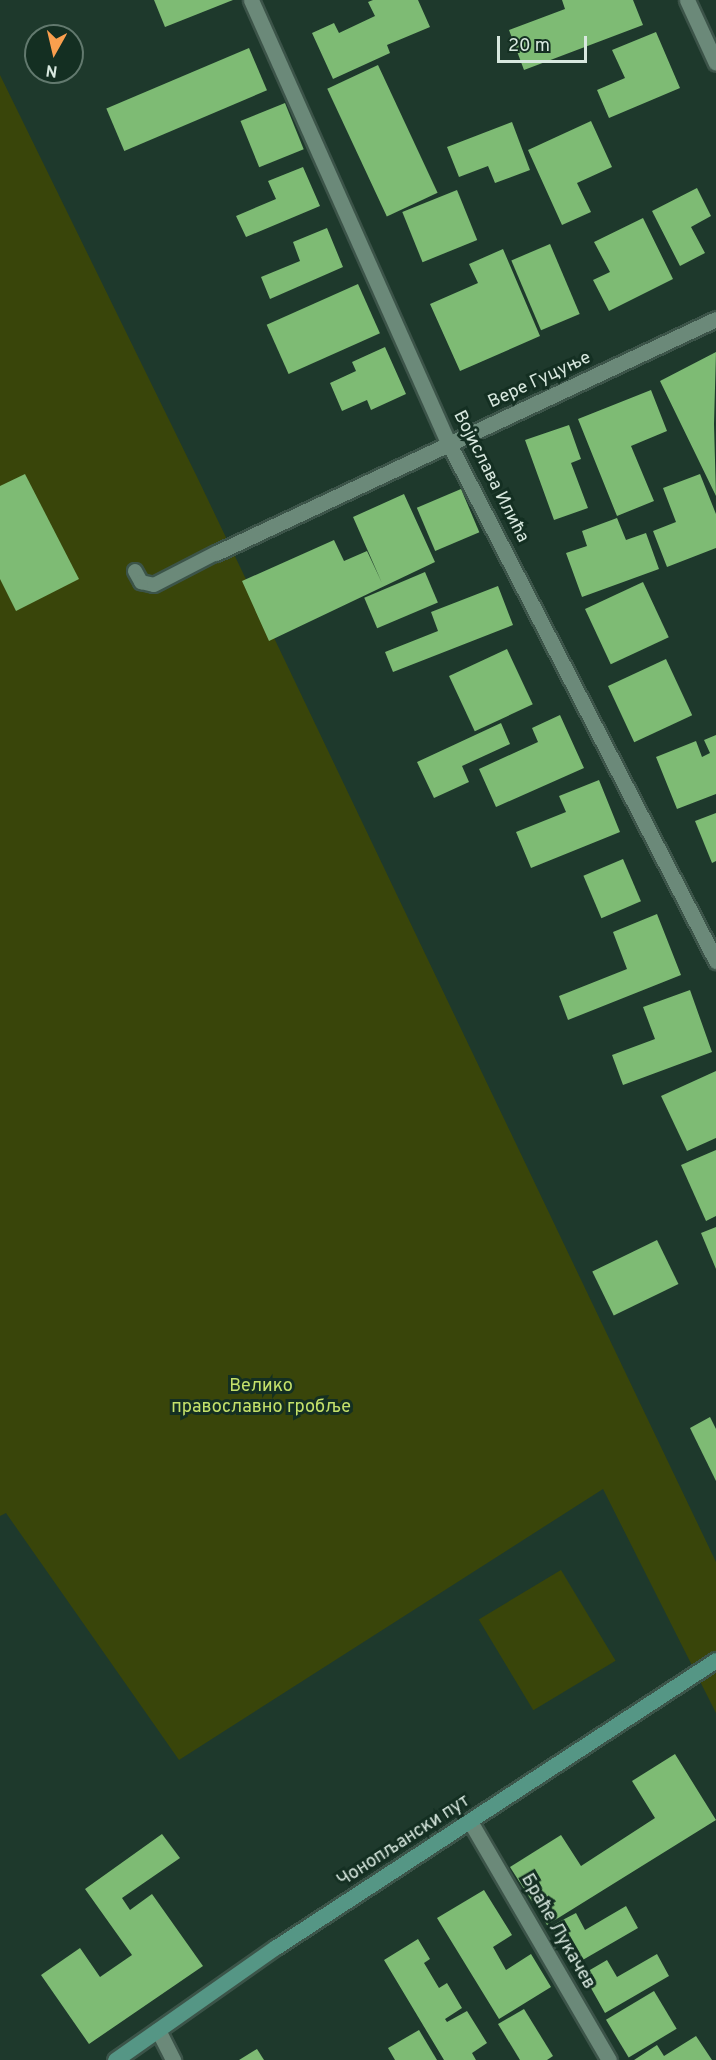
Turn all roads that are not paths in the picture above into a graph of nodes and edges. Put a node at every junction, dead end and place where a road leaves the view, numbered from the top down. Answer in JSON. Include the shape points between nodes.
{"nodes":[{"id":1,"x":251,"y":0,"type":"edge"},
{"id":2,"x":687,"y":0,"type":"edge"},
{"id":3,"x":716,"y":63,"type":"edge"},
{"id":4,"x":716,"y":319,"type":"edge"},
{"id":5,"x":450,"y":446,"type":"junction"},
{"id":6,"x":216,"y":553,"type":"joint"},
{"id":7,"x":135,"y":571,"type":"dead end"},
{"id":8,"x":716,"y":962,"type":"edge"},
{"id":9,"x":716,"y":1660,"type":"edge"},
{"id":10,"x":471,"y":1823,"type":"junction"},
{"id":11,"x":158,"y":2030,"type":"junction"},
{"id":12,"x":115,"y":2060,"type":"edge"},
{"id":13,"x":173,"y":2060,"type":"edge"},
{"id":14,"x":609,"y":2060,"type":"edge"}],
"edges":[{"from":1,"to":5,"type":"street","name":"Војислава Илића"},
{"from":2,"to":3,"type":"street"},
{"from":4,"to":5,"type":"street","name":"Вере Гуцуње"},
{"from":5,"to":6,"type":"street","name":"Вере Гуцуње"},
{"from":5,"to":8,"type":"street","name":"Војислава Илића"},
{"from":6,"to":7,"type":"lane","via":[[154,585],[141,582]]},
{"from":9,"to":10,"type":"street","name":"Чонопљански пут"},
{"from":10,"to":11,"type":"street","name":"Чонопљански пут","via":[[276,1947]]},
{"from":10,"to":14,"type":"street","name":"Браће Лукачев"},
{"from":11,"to":12,"type":"street","name":"Чонопљански пут"},
{"from":11,"to":13,"type":"street"}]}
